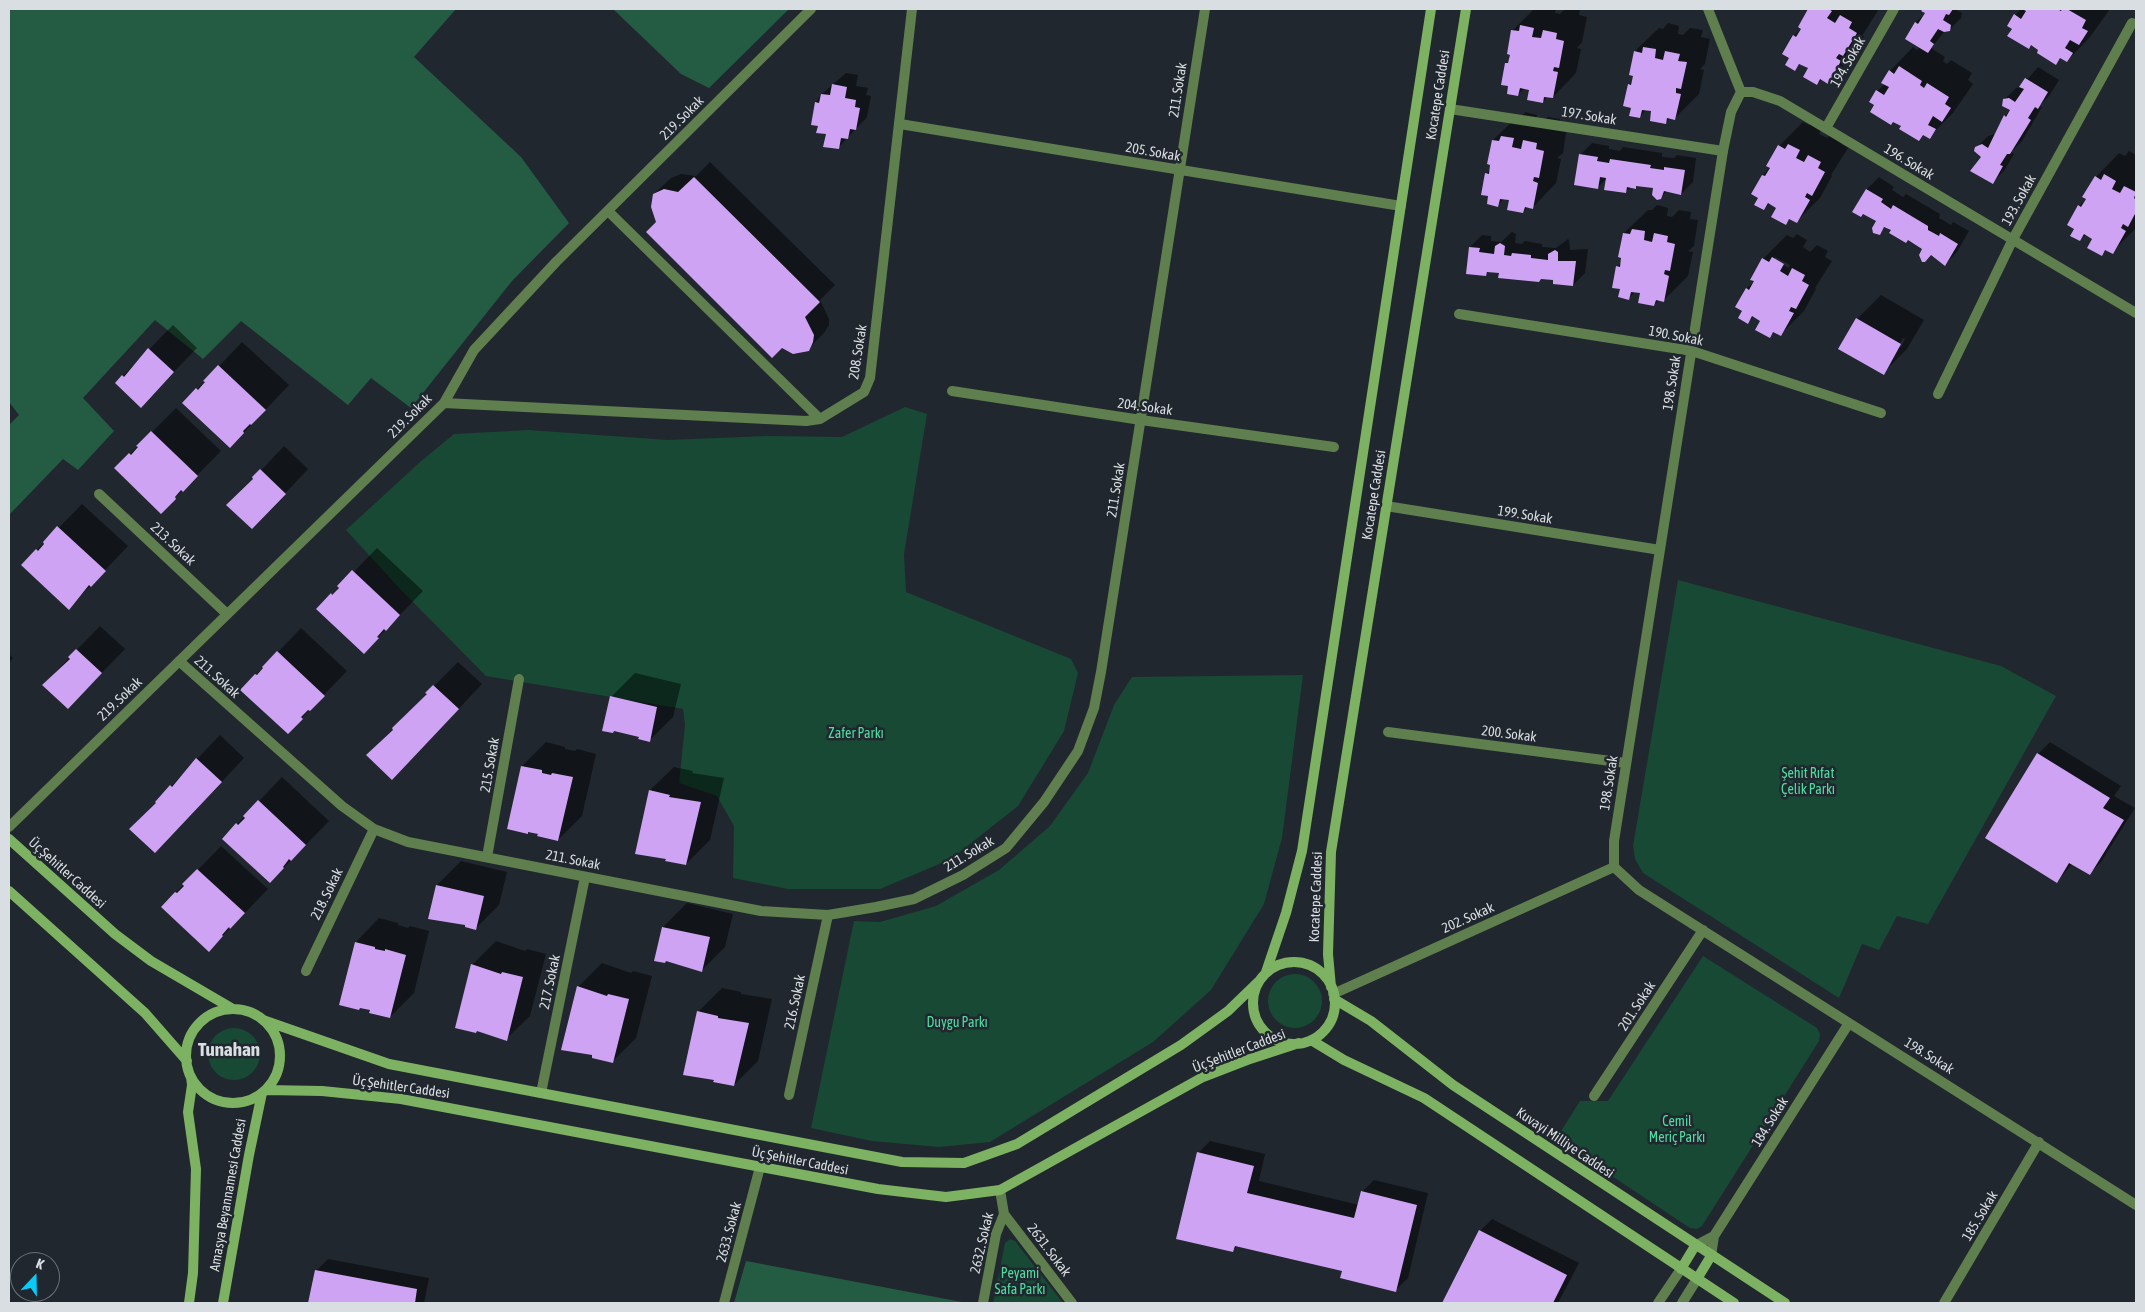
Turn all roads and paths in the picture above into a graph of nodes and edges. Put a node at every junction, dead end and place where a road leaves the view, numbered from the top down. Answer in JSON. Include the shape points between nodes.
{"nodes":[{"id":1,"x":811,"y":9,"type":"edge"},
{"id":2,"x":912,"y":9,"type":"edge"},
{"id":3,"x":1205,"y":9,"type":"edge"},
{"id":4,"x":1431,"y":9,"type":"edge"},
{"id":5,"x":1466,"y":9,"type":"edge"},
{"id":6,"x":1708,"y":9,"type":"edge"},
{"id":7,"x":1894,"y":9,"type":"edge"},
{"id":8,"x":2132,"y":23,"type":"dead end"},
{"id":9,"x":1741,"y":92,"type":"junction"},
{"id":10,"x":1450,"y":109,"type":"junction"},
{"id":11,"x":900,"y":124,"type":"junction"},
{"id":12,"x":1826,"y":128,"type":"junction"},
{"id":13,"x":1723,"y":151,"type":"junction"},
{"id":14,"x":1180,"y":171,"type":"junction"},
{"id":15,"x":1401,"y":206,"type":"junction"},
{"id":16,"x":608,"y":212,"type":"junction"},
{"id":17,"x":2013,"y":239,"type":"junction"},
{"id":18,"x":2136,"y":313,"type":"edge"},
{"id":19,"x":1459,"y":314,"type":"dead end"},
{"id":20,"x":1692,"y":350,"type":"junction"},
{"id":21,"x":952,"y":391,"type":"dead end"},
{"id":22,"x":1938,"y":394,"type":"dead end"},
{"id":23,"x":444,"y":403,"type":"junction"},
{"id":24,"x":1880,"y":413,"type":"dead end"},
{"id":25,"x":820,"y":419,"type":"junction"},
{"id":26,"x":1141,"y":420,"type":"junction"},
{"id":27,"x":1334,"y":447,"type":"dead end"},
{"id":28,"x":99,"y":494,"type":"dead end"},
{"id":29,"x":1386,"y":506,"type":"junction"},
{"id":30,"x":1660,"y":550,"type":"junction"},
{"id":31,"x":227,"y":614,"type":"junction"},
{"id":32,"x":178,"y":661,"type":"junction"},
{"id":33,"x":519,"y":678,"type":"dead end"},
{"id":34,"x":1388,"y":732,"type":"dead end"},
{"id":35,"x":1626,"y":762,"type":"junction"},
{"id":36,"x":9,"y":827,"type":"edge"},
{"id":37,"x":374,"y":830,"type":"junction"},
{"id":38,"x":9,"y":839,"type":"edge"},
{"id":39,"x":487,"y":857,"type":"junction"},
{"id":40,"x":1614,"y":867,"type":"junction"},
{"id":41,"x":585,"y":877,"type":"junction"},
{"id":42,"x":9,"y":891,"type":"edge"},
{"id":43,"x":828,"y":915,"type":"junction"},
{"id":44,"x":1703,"y":930,"type":"junction"},
{"id":45,"x":306,"y":971,"type":"dead end"},
{"id":46,"x":1266,"y":972,"type":"junction"},
{"id":47,"x":1258,"y":982,"type":"junction"},
{"id":48,"x":1333,"y":993,"type":"junction"},
{"id":49,"x":233,"y":1009,"type":"junction"},
{"id":50,"x":263,"y":1020,"type":"junction"},
{"id":51,"x":1849,"y":1023,"type":"junction"},
{"id":52,"x":1311,"y":1040,"type":"junction"},
{"id":53,"x":1299,"y":1043,"type":"junction"},
{"id":54,"x":187,"y":1061,"type":"junction"},
{"id":55,"x":191,"y":1077,"type":"junction"},
{"id":56,"x":264,"y":1091,"type":"junction"},
{"id":57,"x":541,"y":1093,"type":"junction"},
{"id":58,"x":789,"y":1095,"type":"dead end"},
{"id":59,"x":1594,"y":1096,"type":"dead end"},
{"id":60,"x":2039,"y":1142,"type":"junction"},
{"id":61,"x":760,"y":1167,"type":"junction"},
{"id":62,"x":1000,"y":1190,"type":"junction"},
{"id":63,"x":2136,"y":1205,"type":"edge"},
{"id":64,"x":1004,"y":1214,"type":"junction"},
{"id":65,"x":1714,"y":1236,"type":"junction"},
{"id":66,"x":1695,"y":1246,"type":"junction"},
{"id":67,"x":1711,"y":1256,"type":"junction"},
{"id":68,"x":1681,"y":1269,"type":"junction"},
{"id":69,"x":1697,"y":1279,"type":"junction"},
{"id":70,"x":189,"y":1303,"type":"edge"},
{"id":71,"x":223,"y":1303,"type":"edge"},
{"id":72,"x":724,"y":1303,"type":"edge"},
{"id":73,"x":984,"y":1303,"type":"edge"},
{"id":74,"x":1072,"y":1303,"type":"edge"},
{"id":75,"x":1658,"y":1303,"type":"edge"},
{"id":76,"x":1682,"y":1303,"type":"edge"},
{"id":77,"x":1734,"y":1303,"type":"edge"},
{"id":78,"x":1785,"y":1303,"type":"edge"},
{"id":79,"x":1944,"y":1303,"type":"edge"}],
"edges":[{"from":1,"to":16,"type":"street","name":"219. Sokak"},
{"from":2,"to":11,"type":"street","name":"208. Sokak"},
{"from":3,"to":14,"type":"street","name":"211. Sokak"},
{"from":4,"to":15,"type":"main road","name":"Kocatepe Caddesi"},
{"from":5,"to":10,"type":"main road","name":"Kocatepe Caddesi"},
{"from":6,"to":9,"type":"street"},
{"from":7,"to":12,"type":"street","name":"194. Sokak"},
{"from":8,"to":17,"type":"street","name":"193. Sokak"},
{"from":9,"to":12,"type":"street","name":"196. Sokak","via":[[1753,92],[1780,101]]},
{"from":9,"to":13,"type":"street","name":"198. Sokak","via":[[1731,112]]},
{"from":10,"to":13,"type":"street","name":"197. Sokak"},
{"from":10,"to":29,"type":"main road","name":"Kocatepe Caddesi"},
{"from":11,"to":14,"type":"street","name":"205. Sokak"},
{"from":11,"to":25,"type":"street","name":"208. Sokak","via":[[869,386]]},
{"from":12,"to":17,"type":"street","name":"196. Sokak"},
{"from":13,"to":20,"type":"street","name":"198. Sokak"},
{"from":14,"to":15,"type":"street","name":"205. Sokak"},
{"from":14,"to":26,"type":"street","name":"211. Sokak"},
{"from":15,"to":46,"type":"main road","name":"Kocatepe Caddesi","via":[[1302,850],[1286,914]]},
{"from":16,"to":23,"type":"street","name":"219. Sokak","via":[[474,350]]},
{"from":16,"to":25,"type":"street"},
{"from":17,"to":18,"type":"street","name":"196. Sokak"},
{"from":17,"to":22,"type":"street","name":"193. Sokak"},
{"from":19,"to":20,"type":"street","name":"190. Sokak"},
{"from":20,"to":24,"type":"street","name":"190. Sokak"},
{"from":20,"to":30,"type":"street","name":"198. Sokak"},
{"from":21,"to":26,"type":"street","name":"204. Sokak"},
{"from":23,"to":25,"type":"street","name":"208. Sokak","via":[[792,421]]},
{"from":23,"to":31,"type":"street","name":"219. Sokak"},
{"from":26,"to":27,"type":"street","name":"204. Sokak"},
{"from":26,"to":43,"type":"street","name":"211. Sokak","via":[[1101,672],[1094,708],[1078,751],[1044,802],[1006,848],[963,875],[914,899]]},
{"from":28,"to":31,"type":"street","name":"213. Sokak"},
{"from":29,"to":30,"type":"street","name":"199. Sokak"},
{"from":29,"to":48,"type":"main road","name":"Kocatepe Caddesi","via":[[1331,852],[1328,954]]},
{"from":30,"to":35,"type":"street","name":"198. Sokak"},
{"from":31,"to":32,"type":"street","name":"219. Sokak"},
{"from":32,"to":36,"type":"street","name":"219. Sokak"},
{"from":32,"to":37,"type":"street","name":"211. Sokak","via":[[342,806]]},
{"from":33,"to":39,"type":"street","name":"215. Sokak"},
{"from":34,"to":35,"type":"street","name":"200. Sokak"},
{"from":35,"to":40,"type":"street","name":"198. Sokak","via":[[1614,841]]},
{"from":37,"to":39,"type":"street","name":"211. Sokak","via":[[408,842]]},
{"from":37,"to":45,"type":"street","name":"218. Sokak"},
{"from":38,"to":49,"type":"main road","name":"Üç Şehitler Caddesi","via":[[115,934],[152,961]]},
{"from":39,"to":41,"type":"street","name":"211. Sokak"},
{"from":40,"to":44,"type":"street","name":"198. Sokak","via":[[1639,890]]},
{"from":40,"to":48,"type":"street","name":"202. Sokak"},
{"from":41,"to":43,"type":"street","name":"211. Sokak","via":[[761,912]]},
{"from":41,"to":57,"type":"street","name":"217. Sokak"},
{"from":42,"to":54,"type":"main road","via":[[145,1014]]},
{"from":43,"to":58,"type":"street","name":"216. Sokak"},
{"from":44,"to":51,"type":"street","name":"198. Sokak"},
{"from":44,"to":59,"type":"street","name":"201. Sokak"},
{"from":46,"to":47,"type":"main road"},
{"from":46,"to":48,"type":"main road","via":[[1289,962],[1302,963],[1320,972]]},
{"from":47,"to":53,"type":"main road","via":[[1253,995],[1256,1020],[1274,1038],[1286,1043]]},
{"from":47,"to":57,"type":"main road","name":"Üç Şehitler Caddesi","via":[[1228,1012],[1181,1045],[1017,1144],[964,1163],[902,1162]]},
{"from":48,"to":52,"type":"main road","via":[[1334,1012],[1329,1023]]},
{"from":48,"to":66,"type":"main road","name":"Kuvayi Milliye Caddesi","via":[[1453,1085]]},
{"from":49,"to":50,"type":"main road"},
{"from":49,"to":54,"type":"main road","via":[[217,1012],[193,1032]]},
{"from":50,"to":56,"type":"main road","via":[[279,1046],[280,1062],[276,1077]]},
{"from":50,"to":57,"type":"main road","name":"Üç Şehitler Caddesi","via":[[389,1064]]},
{"from":51,"to":60,"type":"street","name":"198. Sokak"},
{"from":51,"to":65,"type":"street","name":"184. Sokak"},
{"from":52,"to":53,"type":"main road"},
{"from":52,"to":68,"type":"main road","via":[[1344,1060],[1424,1098]]},
{"from":53,"to":62,"type":"main road","name":"Üç Şehitler Caddesi","via":[[1203,1077]]},
{"from":54,"to":55,"type":"main road"},
{"from":55,"to":56,"type":"main road","via":[[212,1098],[226,1102],[240,1103]]},
{"from":55,"to":70,"type":"main road","name":"Amasya Beyannamesi Caddesi","via":[[188,1112],[196,1169]]},
{"from":56,"to":61,"type":"main road","name":"Üç Şehitler Caddesi","via":[[322,1091],[401,1099]]},
{"from":56,"to":71,"type":"main road","name":"Amasya Beyannamesi Caddesi","via":[[249,1155]]},
{"from":60,"to":63,"type":"street","name":"198. Sokak"},
{"from":60,"to":79,"type":"street","name":"185. Sokak"},
{"from":61,"to":62,"type":"main road","name":"Üç Şehitler Caddesi","via":[[878,1189],[946,1197]]},
{"from":61,"to":72,"type":"street","name":"2633. Sokak"},
{"from":62,"to":64,"type":"street","name":"2632. Sokak"},
{"from":64,"to":73,"type":"street","name":"2632. Sokak","via":[[996,1234]]},
{"from":64,"to":74,"type":"street","name":"2631. Sokak"},
{"from":65,"to":66,"type":"street","name":"184. Sokak"},
{"from":65,"to":67,"type":"street","name":"184. Sokak"},
{"from":66,"to":67,"type":"main road","name":"Kuvayi Milliye Caddesi"},
{"from":66,"to":68,"type":"main road"},
{"from":67,"to":69,"type":"main road"},
{"from":67,"to":78,"type":"main road","name":"Kuvayi Milliye Caddesi"},
{"from":68,"to":69,"type":"main road"},
{"from":68,"to":75,"type":"street"},
{"from":69,"to":76,"type":"street"},
{"from":69,"to":77,"type":"main road"}]}
